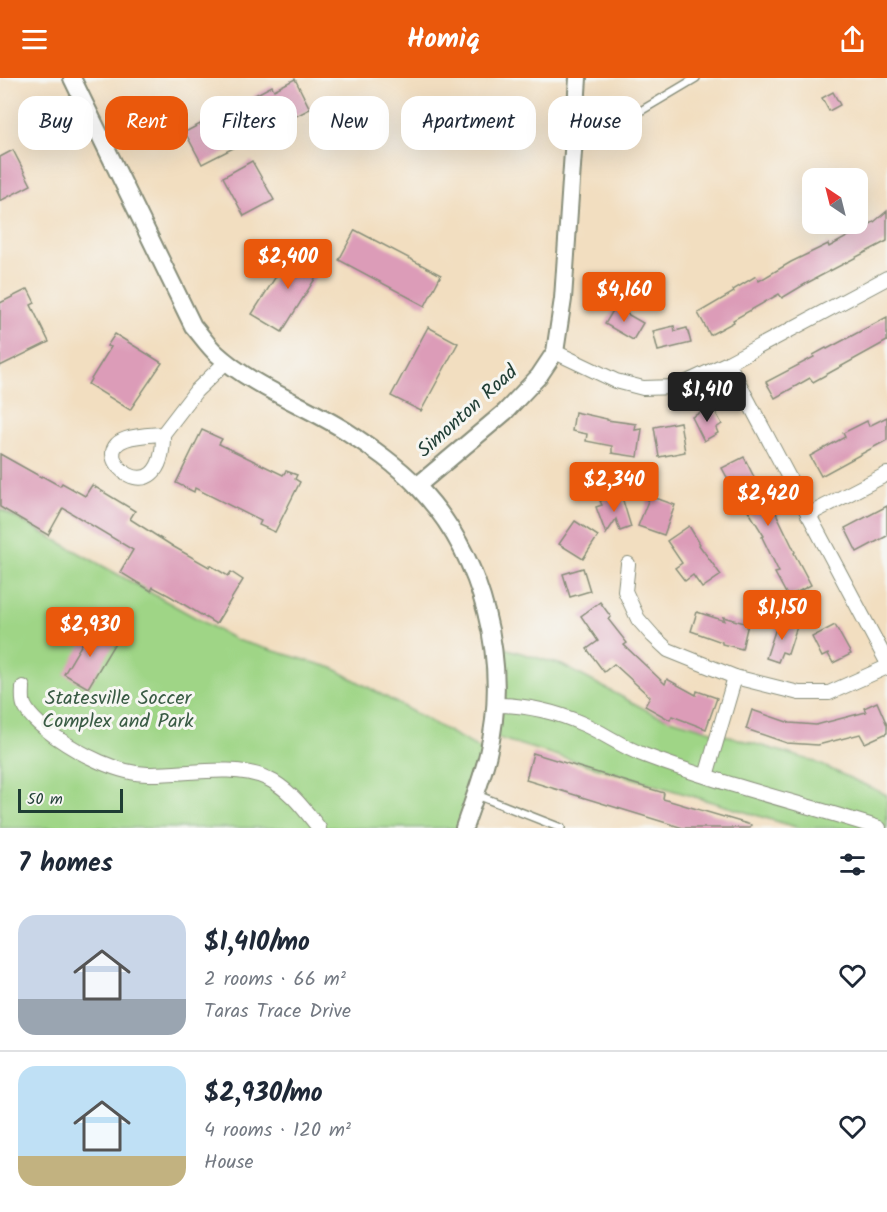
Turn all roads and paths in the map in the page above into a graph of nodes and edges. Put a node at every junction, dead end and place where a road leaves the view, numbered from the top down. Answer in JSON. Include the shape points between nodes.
{"nodes":[{"id":1,"x":72,"y":78,"type":"edge"},
{"id":2,"x":578,"y":78,"type":"edge"},
{"id":3,"x":696,"y":78,"type":"edge"},
{"id":4,"x":573,"y":152,"type":"junction"},
{"id":5,"x":887,"y":278,"type":"edge"},
{"id":6,"x":555,"y":352,"type":"junction"},
{"id":7,"x":227,"y":361,"type":"junction"},
{"id":8,"x":729,"y":363,"type":"junction"},
{"id":9,"x":163,"y":434,"type":"dead end"},
{"id":10,"x":887,"y":474,"type":"edge"},
{"id":11,"x":417,"y":486,"type":"junction"},
{"id":12,"x":808,"y":515,"type":"junction"},
{"id":13,"x":628,"y":564,"type":"dead end"},
{"id":14,"x":887,"y":662,"type":"edge"},
{"id":15,"x":887,"y":667,"type":"edge"},
{"id":16,"x":735,"y":677,"type":"junction"},
{"id":17,"x":23,"y":687,"type":"dead end"},
{"id":18,"x":495,"y":705,"type":"junction"},
{"id":19,"x":706,"y":776,"type":"junction"},
{"id":20,"x":475,"y":794,"type":"junction"},
{"id":21,"x":319,"y":828,"type":"edge"},
{"id":22,"x":465,"y":828,"type":"edge"},
{"id":23,"x":561,"y":828,"type":"edge"},
{"id":24,"x":879,"y":828,"type":"edge"}],
"edges":[{"from":1,"to":7,"type":"street","via":[[193,327]]},
{"from":2,"to":4,"type":"street","name":"Simonton Road"},
{"from":3,"to":4,"type":"lane"},
{"from":4,"to":6,"type":"street","name":"Simonton Road"},
{"from":5,"to":8,"type":"street"},
{"from":6,"to":8,"type":"street","via":[[616,381],[643,388],[676,387]]},
{"from":6,"to":11,"type":"street","name":"Simonton Road","via":[[539,376],[505,412]]},
{"from":7,"to":9,"type":"street"},
{"from":7,"to":11,"type":"street","via":[[344,430],[389,460]]},
{"from":8,"to":12,"type":"street"},
{"from":10,"to":12,"type":"street"},
{"from":11,"to":18,"type":"street","name":"Simonton Road","via":[[459,543],[481,592],[494,645]]},
{"from":12,"to":14,"type":"street"},
{"from":13,"to":16,"type":"street","via":[[625,591],[653,636],[668,650]]},
{"from":15,"to":16,"type":"street","via":[[829,693],[799,693]]},
{"from":16,"to":19,"type":"street"},
{"from":17,"to":21,"type":"street","via":[[24,704],[32,714],[76,751],[146,774],[244,772],[266,778],[284,788]]},
{"from":18,"to":19,"type":"street","via":[[546,711],[583,724],[642,754]]},
{"from":18,"to":20,"type":"street","name":"Simonton Road","via":[[488,753]]},
{"from":19,"to":24,"type":"street"},
{"from":20,"to":22,"type":"street","name":"Simonton Road"},
{"from":20,"to":23,"type":"lane"}]}
